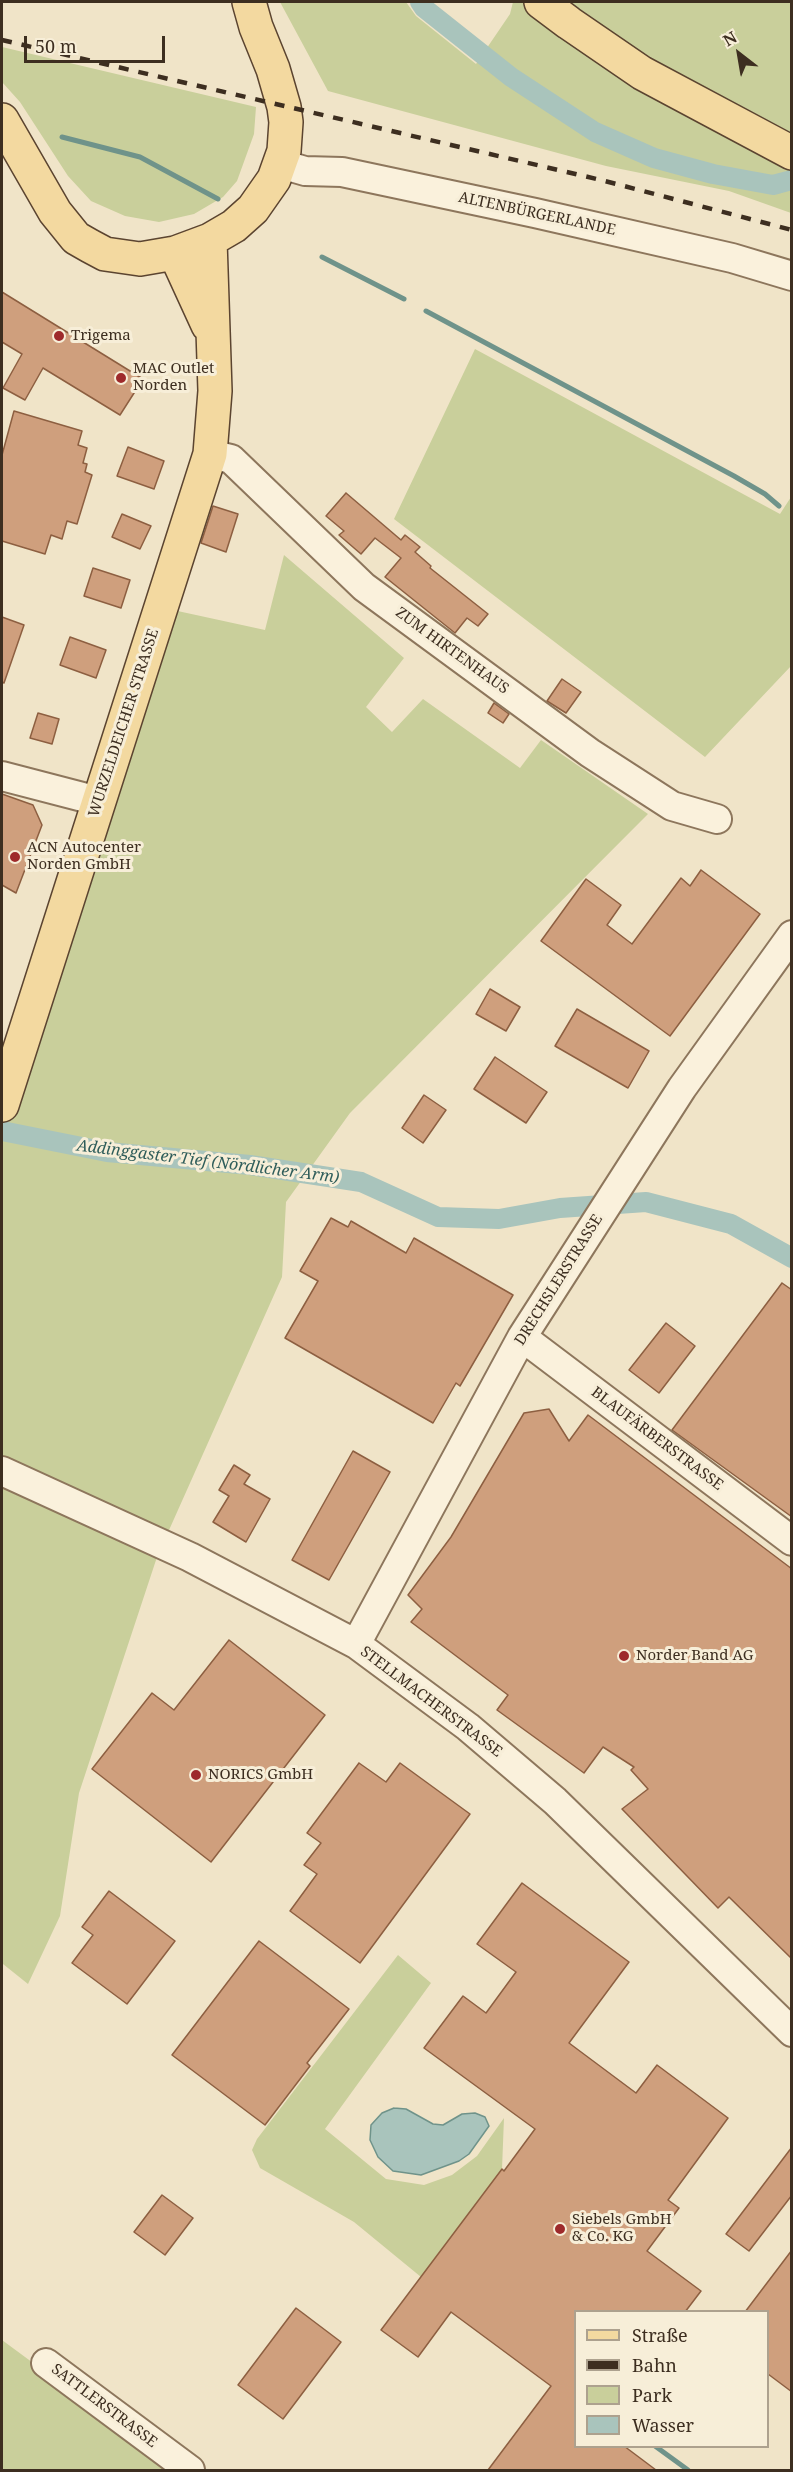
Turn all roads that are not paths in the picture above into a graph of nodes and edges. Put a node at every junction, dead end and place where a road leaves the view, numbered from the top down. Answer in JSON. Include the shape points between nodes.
{"nodes":[{"id":1,"x":249,"y":2,"type":"edge"},
{"id":2,"x":541,"y":2,"type":"edge"},
{"id":3,"x":2,"y":120,"type":"edge"},
{"id":4,"x":792,"y":153,"type":"edge"},
{"id":5,"x":281,"y":164,"type":"junction"},
{"id":6,"x":210,"y":240,"type":"junction"},
{"id":7,"x":175,"y":253,"type":"junction"},
{"id":8,"x":792,"y":276,"type":"edge"},
{"id":9,"x":212,"y":335,"type":"junction"},
{"id":10,"x":210,"y":454,"type":"junction"},
{"id":11,"x":2,"y":776,"type":"edge"},
{"id":12,"x":99,"y":801,"type":"junction"},
{"id":13,"x":717,"y":819,"type":"dead end"},
{"id":14,"x":792,"y":935,"type":"edge"},
{"id":15,"x":2,"y":1105,"type":"edge"},
{"id":16,"x":522,"y":1337,"type":"junction"},
{"id":17,"x":2,"y":1471,"type":"edge"},
{"id":18,"x":792,"y":1541,"type":"edge"},
{"id":19,"x":356,"y":1644,"type":"junction"},
{"id":20,"x":792,"y":2032,"type":"edge"},
{"id":21,"x":46,"y":2363,"type":"dead end"},
{"id":22,"x":190,"y":2470,"type":"edge"}],
"edges":[{"from":1,"to":5,"type":"main road","via":[[284,107]]},
{"from":2,"to":4,"type":"main road","via":[[642,73]]},
{"from":3,"to":7,"type":"main road","via":[[39,188],[76,238],[105,254],[140,259]]},
{"from":5,"to":6,"type":"main road","via":[[253,209]]},
{"from":5,"to":8,"type":"street","name":"ALTENBÜRGERLANDE","via":[[304,171],[342,172],[535,213],[732,258]]},
{"from":6,"to":7,"type":"main road"},
{"from":6,"to":9,"type":"main road","name":"WURZELDEICHER STRASSE"},
{"from":7,"to":9,"type":"main road","name":"WURZELDEICHER STRASSE"},
{"from":9,"to":10,"type":"main road","name":"WURZELDEICHER STRASSE","via":[[215,391]]},
{"from":10,"to":12,"type":"main road","name":"WURZELDEICHER STRASSE"},
{"from":10,"to":13,"type":"street","name":"ZUM HIRTENHAUS","via":[[231,459],[364,587],[590,753],[672,806]]},
{"from":11,"to":12,"type":"street"},
{"from":12,"to":15,"type":"main road","name":"WURZELDEICHER STRASSE"},
{"from":14,"to":16,"type":"street","name":"DRECHSLERSTRASSE","via":[[682,1088]]},
{"from":16,"to":18,"type":"street","name":"BLAUFÄRBERSTRASSE"},
{"from":16,"to":19,"type":"street","name":"DRECHSLERSTRASSE"},
{"from":17,"to":19,"type":"street","name":"STELLMACHERSTRASSE","via":[[190,1557]]},
{"from":19,"to":20,"type":"street","name":"STELLMACHERSTRASSE","via":[[468,1727],[555,1801]]},
{"from":21,"to":22,"type":"street","name":"SATTLERSTRASSE"}]}
